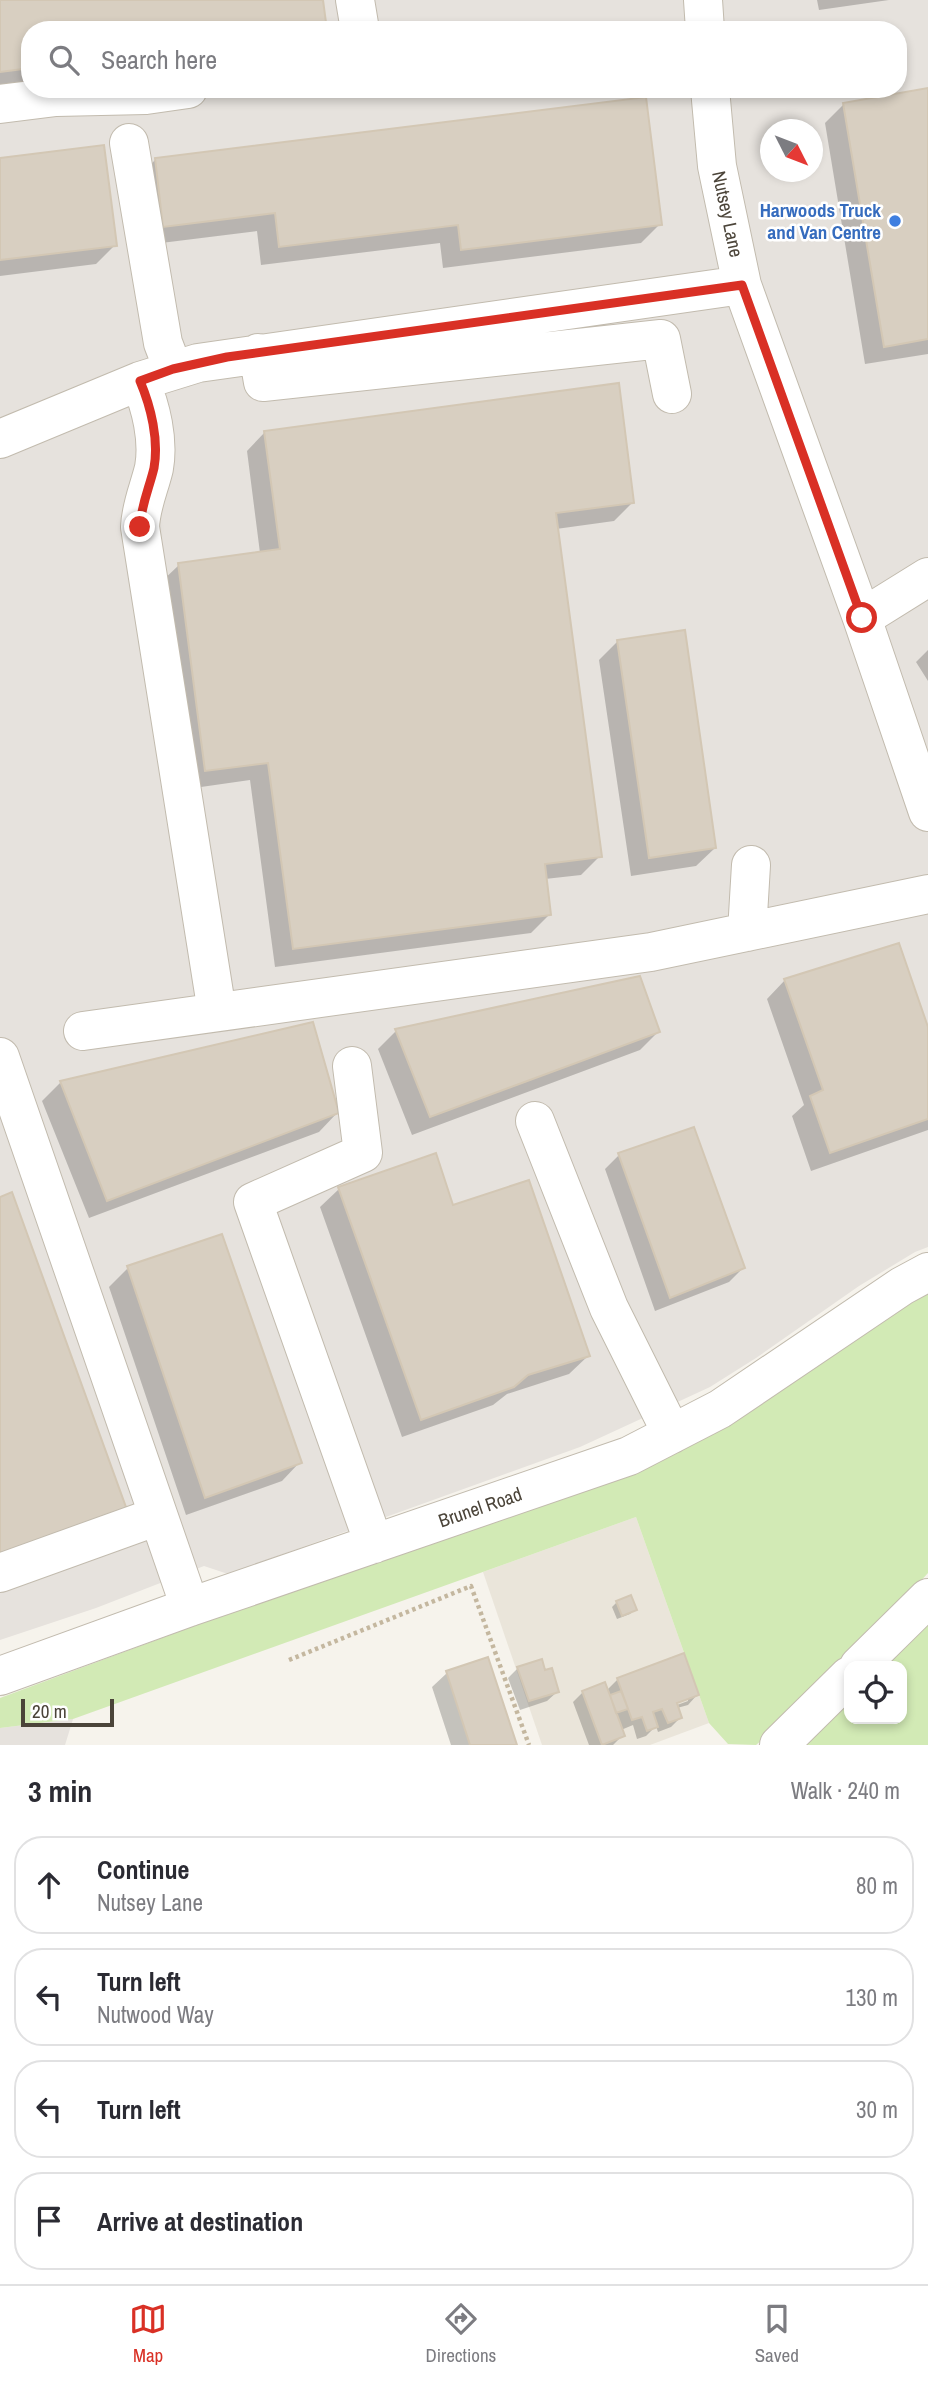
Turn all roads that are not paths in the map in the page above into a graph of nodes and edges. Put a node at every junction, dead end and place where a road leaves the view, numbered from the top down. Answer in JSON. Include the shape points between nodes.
{"nodes":[{"id":1,"x":355,"y":0,"type":"edge"},
{"id":2,"x":704,"y":0,"type":"edge"},
{"id":3,"x":358,"y":21,"type":"edge"},
{"id":4,"x":705,"y":21,"type":"edge"},
{"id":5,"x":48,"y":98,"type":"edge"},
{"id":6,"x":711,"y":98,"type":"edge"},
{"id":7,"x":0,"y":104,"type":"edge"},
{"id":8,"x":129,"y":143,"type":"dead end"},
{"id":9,"x":742,"y":285,"type":"junction"},
{"id":10,"x":258,"y":353,"type":"junction"},
{"id":11,"x":156,"y":375,"type":"junction"},
{"id":12,"x":672,"y":394,"type":"dead end"},
{"id":13,"x":0,"y":439,"type":"edge"},
{"id":14,"x":928,"y":578,"type":"edge"},
{"id":15,"x":862,"y":618,"type":"junction"},
{"id":16,"x":928,"y":811,"type":"edge"},
{"id":17,"x":751,"y":865,"type":"dead end"},
{"id":18,"x":928,"y":894,"type":"edge"},
{"id":19,"x":747,"y":932,"type":"junction"},
{"id":20,"x":217,"y":1012,"type":"junction"},
{"id":21,"x":83,"y":1031,"type":"dead end"},
{"id":22,"x":0,"y":1057,"type":"edge"},
{"id":23,"x":352,"y":1066,"type":"dead end"},
{"id":24,"x":535,"y":1121,"type":"dead end"},
{"id":25,"x":928,"y":1272,"type":"edge"},
{"id":26,"x":672,"y":1434,"type":"junction"},
{"id":27,"x":158,"y":1516,"type":"junction"},
{"id":28,"x":374,"y":1544,"type":"junction"},
{"id":29,"x":0,"y":1573,"type":"edge"},
{"id":30,"x":928,"y":1598,"type":"edge"},
{"id":31,"x":190,"y":1607,"type":"junction"},
{"id":32,"x":864,"y":1661,"type":"edge"},
{"id":33,"x":0,"y":1676,"type":"edge"},
{"id":34,"x":844,"y":1681,"type":"edge"},
{"id":35,"x":779,"y":1745,"type":"edge"}],
"edges":[{"from":1,"to":3,"type":"lane"},
{"from":2,"to":4,"type":"lane"},
{"from":5,"to":7,"type":"lane"},
{"from":6,"to":9,"type":"lane","name":"Nutsey Lane","via":[[717,166]]},
{"from":8,"to":11,"type":"lane","via":[[163,343]]},
{"from":9,"to":10,"type":"lane"},
{"from":9,"to":15,"type":"lane","name":"Nutsey Lane"},
{"from":10,"to":11,"type":"lane"},
{"from":10,"to":12,"type":"lane","via":[[263,382],[661,339]]},
{"from":11,"to":13,"type":"lane"},
{"from":11,"to":20,"type":"lane","via":[[150,413],[156,456],[140,527]]},
{"from":14,"to":15,"type":"lane"},
{"from":15,"to":16,"type":"lane","name":"Nutsey Lane"},
{"from":17,"to":19,"type":"lane"},
{"from":18,"to":19,"type":"lane"},
{"from":19,"to":20,"type":"lane","via":[[651,952]]},
{"from":20,"to":21,"type":"lane"},
{"from":22,"to":27,"type":"lane"},
{"from":23,"to":28,"type":"lane","via":[[363,1153],[253,1202]]},
{"from":24,"to":26,"type":"lane","via":[[609,1308]]},
{"from":25,"to":26,"type":"lane","name":"Brunel Road","via":[[720,1409]]},
{"from":26,"to":28,"type":"lane","name":"Brunel Road","via":[[629,1456]]},
{"from":27,"to":29,"type":"lane"},
{"from":27,"to":31,"type":"lane"},
{"from":28,"to":31,"type":"lane","name":"Brunel Road"},
{"from":30,"to":32,"type":"lane"},
{"from":31,"to":33,"type":"lane","name":"Brunel Road"},
{"from":34,"to":35,"type":"lane"}]}
